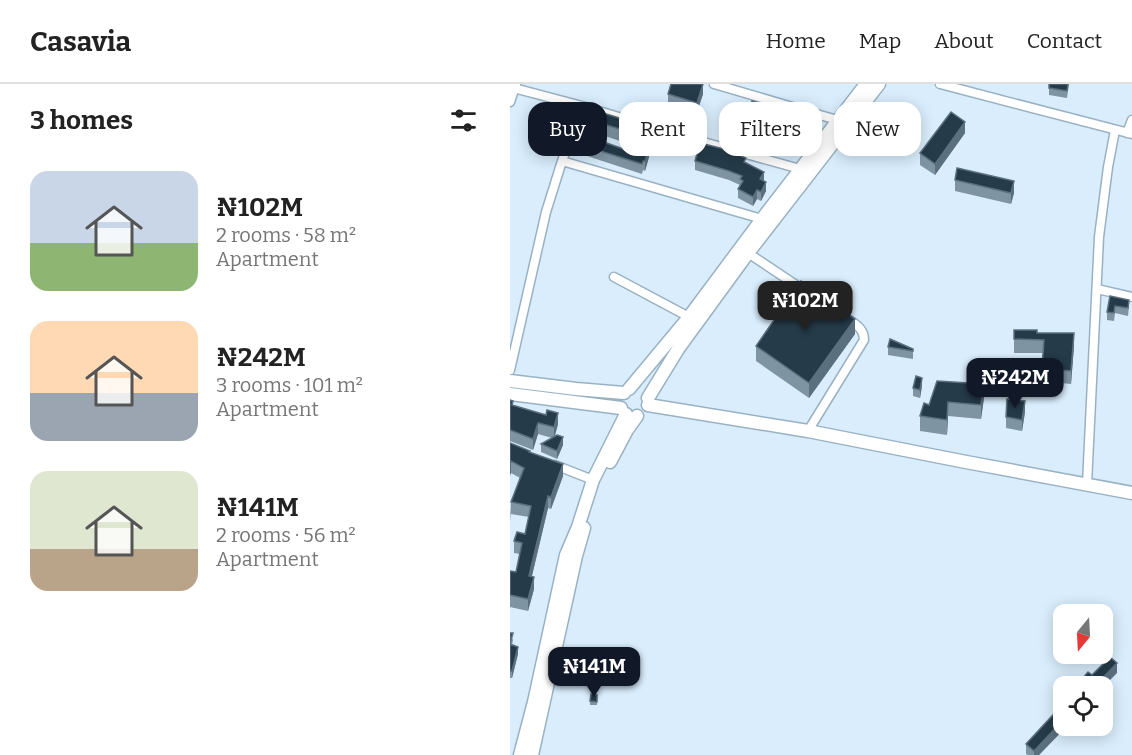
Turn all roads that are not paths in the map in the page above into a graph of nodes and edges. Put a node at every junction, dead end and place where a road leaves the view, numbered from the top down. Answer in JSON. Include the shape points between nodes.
{"nodes":[{"id":1,"x":714,"y":84,"type":"edge"},
{"id":2,"x":866,"y":84,"type":"edge"},
{"id":3,"x":879,"y":84,"type":"edge"},
{"id":4,"x":940,"y":84,"type":"edge"},
{"id":5,"x":513,"y":86,"type":"edge"},
{"id":6,"x":510,"y":102,"type":"edge"},
{"id":7,"x":568,"y":102,"type":"edge"},
{"id":8,"x":852,"y":102,"type":"edge"},
{"id":9,"x":607,"y":113,"type":"edge"},
{"id":10,"x":834,"y":119,"type":"edge"},
{"id":11,"x":1132,"y":120,"type":"edge"},
{"id":12,"x":834,"y":124,"type":"edge"},
{"id":13,"x":1115,"y":130,"type":"junction"},
{"id":14,"x":1130,"y":133,"type":"edge"},
{"id":15,"x":563,"y":156,"type":"edge"},
{"id":16,"x":562,"y":160,"type":"junction"},
{"id":17,"x":800,"y":169,"type":"junction"},
{"id":18,"x":762,"y":219,"type":"junction"},
{"id":19,"x":748,"y":253,"type":"junction"},
{"id":20,"x":614,"y":277,"type":"dead end"},
{"id":21,"x":1097,"y":289,"type":"junction"},
{"id":22,"x":813,"y":297,"type":"edge"},
{"id":23,"x":1132,"y":297,"type":"edge"},
{"id":24,"x":841,"y":315,"type":"edge"},
{"id":25,"x":689,"y":318,"type":"junction"},
{"id":26,"x":510,"y":370,"type":"edge"},
{"id":27,"x":510,"y":381,"type":"edge"},
{"id":28,"x":626,"y":391,"type":"junction"},
{"id":29,"x":510,"y":394,"type":"edge"},
{"id":30,"x":648,"y":401,"type":"junction"},
{"id":31,"x":628,"y":412,"type":"junction"},
{"id":32,"x":808,"y":430,"type":"junction"},
{"id":33,"x":551,"y":464,"type":"edge"},
{"id":34,"x":593,"y":480,"type":"junction"},
{"id":35,"x":1087,"y":484,"type":"junction"},
{"id":36,"x":1132,"y":493,"type":"edge"},
{"id":37,"x":520,"y":755,"type":"edge"},
{"id":38,"x":532,"y":755,"type":"edge"}],
"edges":[{"from":1,"to":10,"type":"street"},
{"from":2,"to":8,"type":"main road"},
{"from":3,"to":19,"type":"main road"},
{"from":4,"to":13,"type":"street"},
{"from":5,"to":6,"type":"street"},
{"from":5,"to":7,"type":"street"},
{"from":9,"to":17,"type":"street"},
{"from":11,"to":14,"type":"street"},
{"from":12,"to":17,"type":"main road"},
{"from":13,"to":14,"type":"street"},
{"from":13,"to":21,"type":"street","via":[[1101,221]]},
{"from":15,"to":16,"type":"street"},
{"from":16,"to":18,"type":"street"},
{"from":16,"to":26,"type":"street","via":[[546,212]]},
{"from":17,"to":18,"type":"main road"},
{"from":18,"to":25,"type":"main road"},
{"from":19,"to":22,"type":"street"},
{"from":19,"to":30,"type":"main road","via":[[678,349]]},
{"from":20,"to":25,"type":"street"},
{"from":21,"to":23,"type":"street"},
{"from":21,"to":35,"type":"street"},
{"from":24,"to":32,"type":"street","via":[[860,327],[864,340]]},
{"from":25,"to":28,"type":"main road"},
{"from":27,"to":28,"type":"main road"},
{"from":28,"to":30,"type":"main road","via":[[638,389]]},
{"from":28,"to":31,"type":"main road","via":[[620,402]]},
{"from":29,"to":31,"type":"main road"},
{"from":30,"to":31,"type":"main road","via":[[642,414]]},
{"from":30,"to":32,"type":"main road"},
{"from":31,"to":34,"type":"main road"},
{"from":31,"to":38,"type":"main road","via":[[596,491],[576,556]]},
{"from":32,"to":35,"type":"main road"},
{"from":33,"to":34,"type":"street"},
{"from":34,"to":37,"type":"main road","via":[[566,555]]},
{"from":35,"to":36,"type":"main road"}]}
